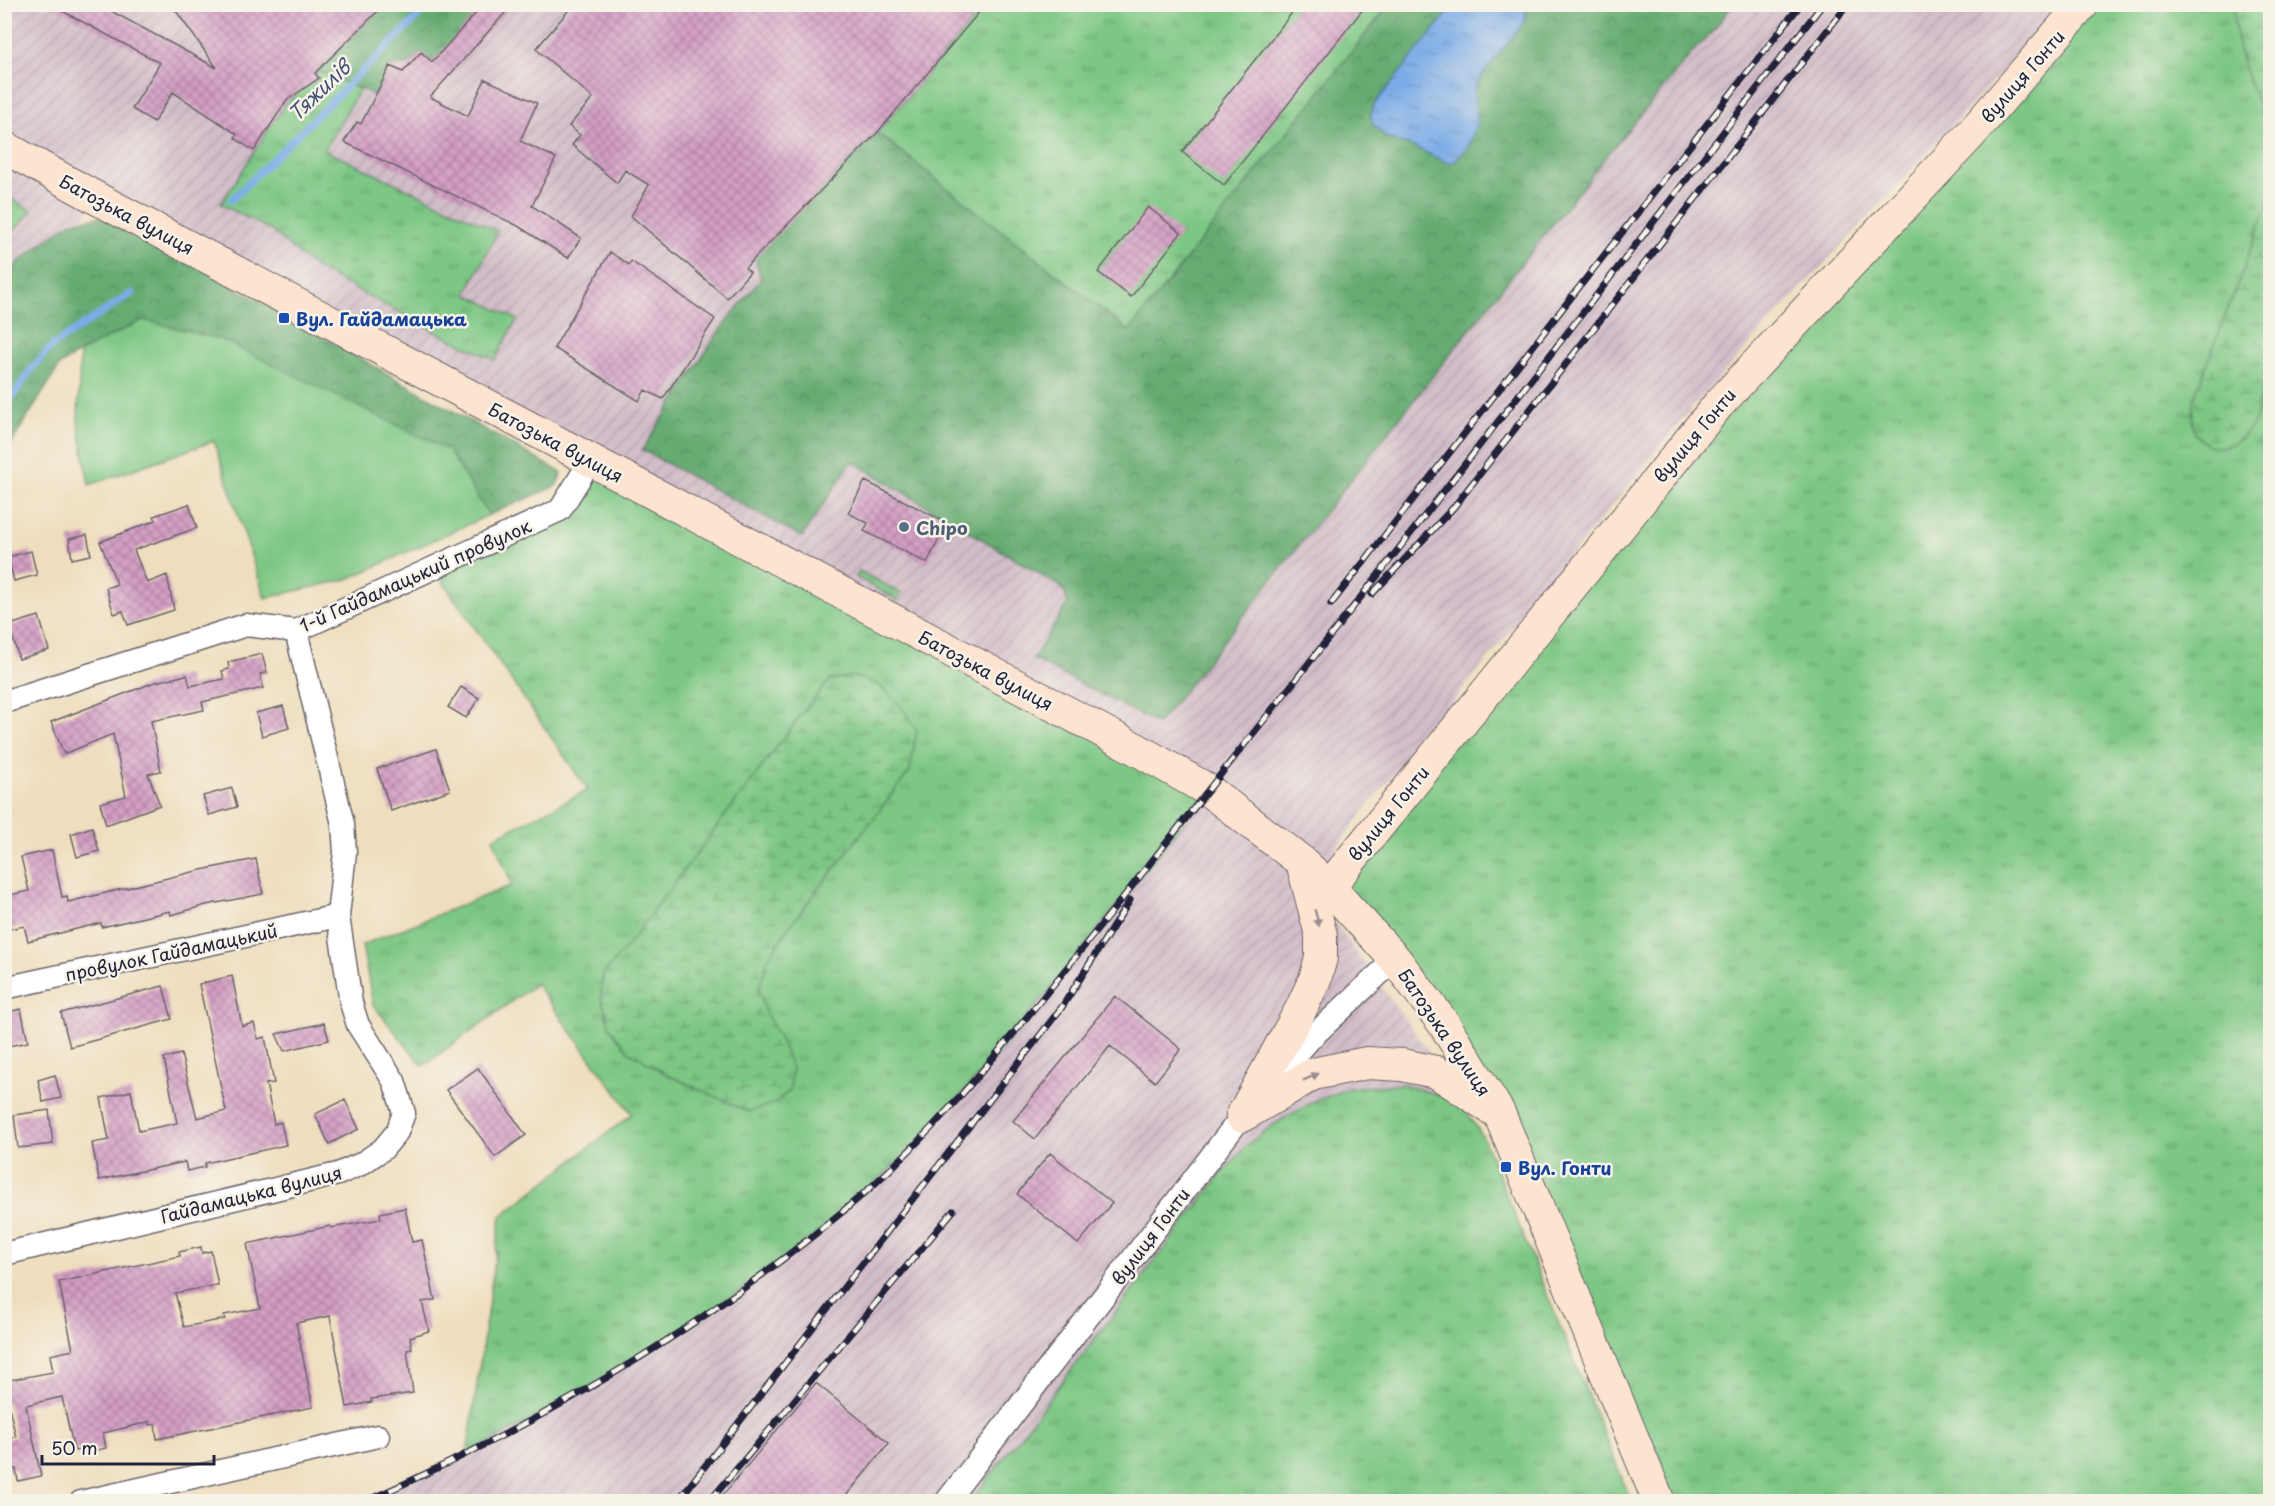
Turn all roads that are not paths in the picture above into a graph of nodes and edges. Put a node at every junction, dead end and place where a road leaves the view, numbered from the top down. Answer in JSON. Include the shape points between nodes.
{"nodes":[{"id":1,"x":2083,"y":4,"type":"edge"},
{"id":2,"x":4,"y":147,"type":"edge"},
{"id":3,"x":591,"y":460,"type":"junction"},
{"id":4,"x":296,"y":630,"type":"junction"},
{"id":5,"x":4,"y":702,"type":"edge"},
{"id":6,"x":1302,"y":861,"type":"junction"},
{"id":7,"x":1329,"y":886,"type":"junction"},
{"id":8,"x":338,"y":916,"type":"junction"},
{"id":9,"x":1395,"y":959,"type":"junction"},
{"id":10,"x":4,"y":988,"type":"edge"},
{"id":11,"x":1498,"y":1113,"type":"junction"},
{"id":12,"x":1242,"y":1116,"type":"junction"},
{"id":13,"x":4,"y":1254,"type":"edge"},
{"id":14,"x":378,"y":1436,"type":"dead end"},
{"id":15,"x":81,"y":1502,"type":"edge"},
{"id":16,"x":946,"y":1502,"type":"edge"},
{"id":17,"x":1659,"y":1502,"type":"edge"}],
"edges":[{"from":1,"to":7,"type":"street","name":"вулиця Гонти","via":[[1971,134],[1718,405]]},
{"from":2,"to":3,"type":"street","name":"Батозька вулиця"},
{"from":3,"to":4,"type":"street","name":"1-й Гайдамацький провулок","via":[[560,510]]},
{"from":3,"to":6,"type":"street","name":"Батозька вулиця","via":[[1208,790]]},
{"from":4,"to":5,"type":"street","name":"1-й Гайдамацький провулок","via":[[246,625]]},
{"from":4,"to":8,"type":"street","name":"Гайдамацька вулиця","via":[[343,824],[345,852]]},
{"from":6,"to":7,"type":"street","name":"Батозька вулиця"},
{"from":6,"to":12,"type":"street","one_way":true,"via":[[1321,935],[1321,958],[1300,1011]]},
{"from":7,"to":9,"type":"street","name":"Батозька вулиця"},
{"from":8,"to":10,"type":"street","name":"провулок Гайдамацький"},
{"from":8,"to":13,"type":"street","name":"Гайдамацька вулиця","via":[[358,1025],[394,1081],[404,1113],[397,1132],[383,1149],[338,1174]]},
{"from":9,"to":11,"type":"street","name":"Батозька вулиця","via":[[1444,1024]]},
{"from":9,"to":12,"type":"street","name":"вулиця Гонти","via":[[1311,1038]]},
{"from":12,"to":11,"type":"street","one_way":true,"via":[[1313,1074],[1367,1063],[1436,1072]]},
{"from":11,"to":17,"type":"street","name":"Батозька вулиця"},
{"from":12,"to":16,"type":"street","name":"вулиця Гонти"},
{"from":14,"to":15,"type":"street"}]}
